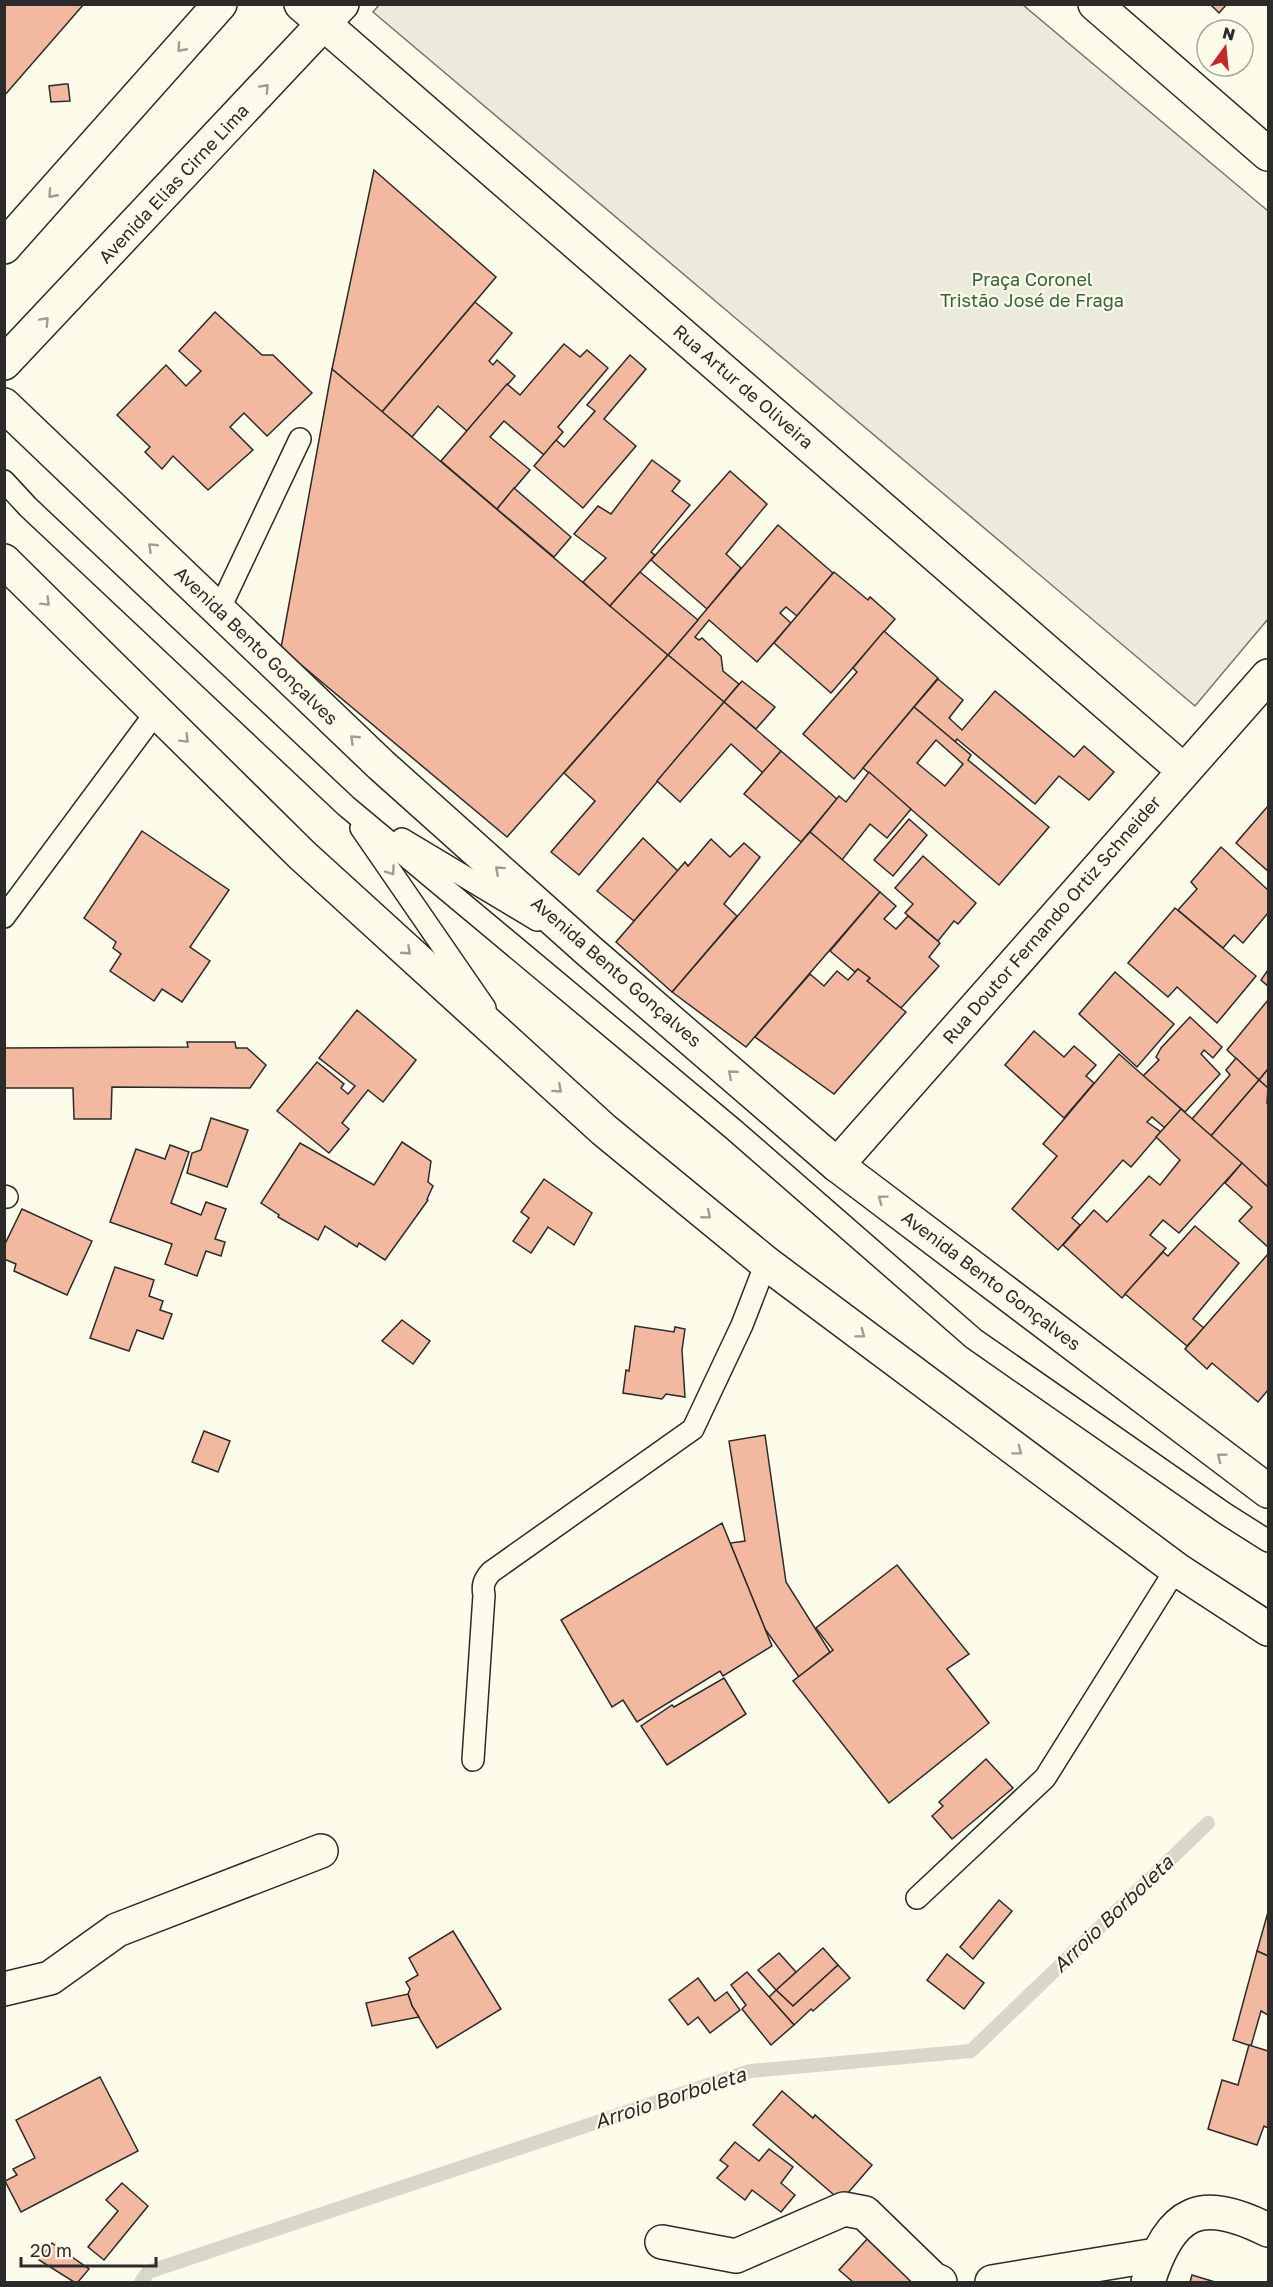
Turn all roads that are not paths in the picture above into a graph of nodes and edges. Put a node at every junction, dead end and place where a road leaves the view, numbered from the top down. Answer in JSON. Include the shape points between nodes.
{"nodes":[{"id":1,"x":220,"y":4,"type":"edge"},
{"id":2,"x":1095,"y":4,"type":"edge"},
{"id":3,"x":323,"y":11,"type":"edge"},
{"id":4,"x":1269,"y":153,"type":"edge"},
{"id":5,"x":4,"y":247,"type":"edge"},
{"id":6,"x":4,"y":363,"type":"edge"},
{"id":7,"x":4,"y":405,"type":"edge"},
{"id":8,"x":300,"y":439,"type":"dead end"},
{"id":9,"x":4,"y":481,"type":"edge"},
{"id":10,"x":4,"y":561,"type":"edge"},
{"id":11,"x":219,"y":610,"type":"junction"},
{"id":12,"x":1269,"y":676,"type":"edge"},
{"id":13,"x":156,"y":711,"type":"junction"},
{"id":14,"x":1183,"y":770,"type":"junction"},
{"id":15,"x":346,"y":806,"type":"junction"},
{"id":16,"x":4,"y":917,"type":"edge"},
{"id":17,"x":590,"y":951,"type":"junction"},
{"id":18,"x":514,"y":1050,"type":"junction"},
{"id":19,"x":837,"y":1165,"type":"junction"},
{"id":20,"x":766,"y":1263,"type":"junction"},
{"id":21,"x":1265,"y":1483,"type":"edge"},
{"id":22,"x":1269,"y":1541,"type":"edge"},
{"id":23,"x":1176,"y":1569,"type":"junction"},
{"id":24,"x":1269,"y":1629,"type":"edge"},
{"id":25,"x":473,"y":1760,"type":"dead end"},
{"id":26,"x":321,"y":1851,"type":"dead end"},
{"id":27,"x":917,"y":1898,"type":"dead end"},
{"id":28,"x":4,"y":1989,"type":"edge"},
{"id":29,"x":1269,"y":2230,"type":"edge"},
{"id":30,"x":662,"y":2242,"type":"dead end"},
{"id":31,"x":1152,"y":2269,"type":"edge"},
{"id":32,"x":940,"y":2283,"type":"edge"},
{"id":33,"x":992,"y":2283,"type":"edge"}],
"edges":[{"from":1,"to":5,"type":"street","one_way":true},
{"from":2,"to":4,"type":"street"},
{"from":6,"to":3,"type":"street","name":"Avenida Elias Cirne Lima","one_way":true},
{"from":3,"to":14,"type":"street","name":"Rua Artur de Oliveira"},
{"from":11,"to":7,"type":"street","name":"Avenida Bento Gonçalves","one_way":true},
{"from":8,"to":11,"type":"lane"},
{"from":9,"to":15,"type":"lane"},
{"from":10,"to":13,"type":"street","one_way":true},
{"from":17,"to":11,"type":"street","name":"Avenida Bento Gonçalves","one_way":true,"via":[[381,765]]},
{"from":12,"to":14,"type":"street","name":"Rua Doutor Fernando Ortiz Schneider"},
{"from":13,"to":16,"type":"lane"},
{"from":13,"to":18,"type":"street","one_way":true,"via":[[302,855]]},
{"from":14,"to":19,"type":"street","name":"Rua Doutor Fernando Ortiz Schneider"},
{"from":15,"to":17,"type":"lane"},
{"from":15,"to":18,"type":"lane","one_way":true},
{"from":15,"to":22,"type":"lane","via":[[724,1122],[974,1339]]},
{"from":19,"to":17,"type":"street","name":"Avenida Bento Gonçalves","one_way":true},
{"from":18,"to":20,"type":"street","one_way":true,"via":[[604,1130]]},
{"from":21,"to":19,"type":"street","name":"Avenida Bento Gonçalves","one_way":true},
{"from":20,"to":23,"type":"street","one_way":true},
{"from":20,"to":25,"type":"lane","via":[[693,1430],[485,1579]]},
{"from":23,"to":24,"type":"street"},
{"from":23,"to":27,"type":"lane","via":[[1045,1778]]},
{"from":26,"to":28,"type":"street","via":[[117,1930],[50,1978]]},
{"from":29,"to":31,"type":"street","via":[[1242,2217],[1219,2212],[1196,2214],[1173,2228]]},
{"from":30,"to":32,"type":"street","via":[[736,2256],[844,2209],[855,2210],[865,2213]]},
{"from":31,"to":33,"type":"street"}]}
